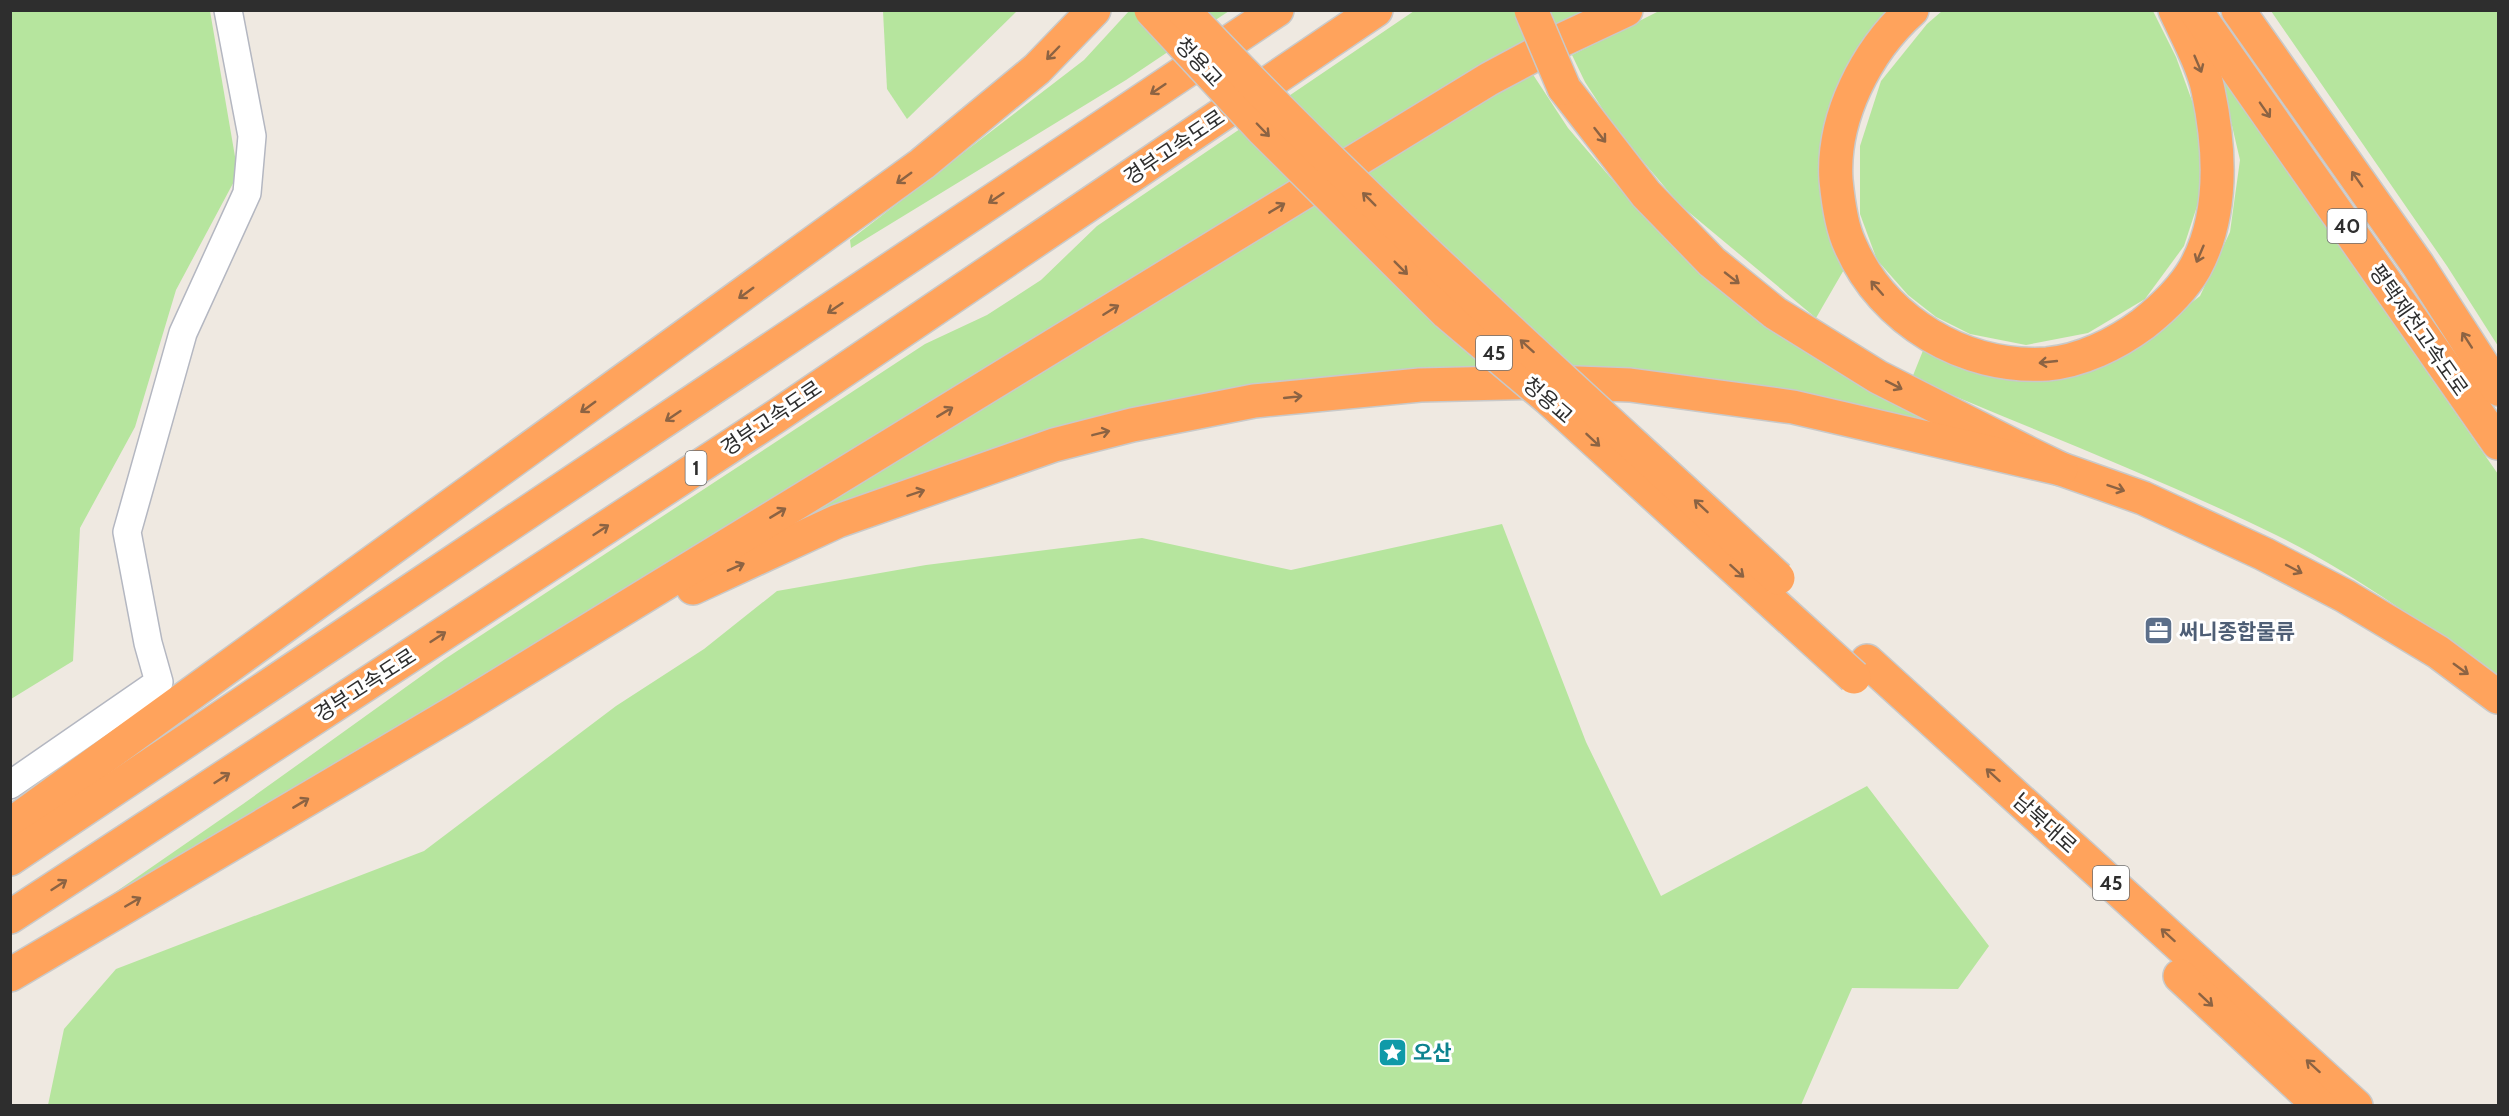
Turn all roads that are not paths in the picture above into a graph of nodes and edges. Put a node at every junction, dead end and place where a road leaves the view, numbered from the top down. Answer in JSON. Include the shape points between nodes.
{"nodes":[{"id":1,"x":228,"y":10,"type":"edge"},
{"id":2,"x":1094,"y":10,"type":"edge"},
{"id":3,"x":1151,"y":10,"type":"edge"},
{"id":4,"x":1183,"y":10,"type":"edge"},
{"id":5,"x":1277,"y":10,"type":"edge"},
{"id":6,"x":1376,"y":10,"type":"edge"},
{"id":7,"x":1530,"y":10,"type":"edge"},
{"id":8,"x":1626,"y":10,"type":"edge"},
{"id":9,"x":1912,"y":10,"type":"edge"},
{"id":10,"x":2175,"y":10,"type":"edge"},
{"id":11,"x":2195,"y":10,"type":"edge"},
{"id":12,"x":2238,"y":10,"type":"edge"},
{"id":13,"x":2499,"y":389,"type":"edge"},
{"id":14,"x":2499,"y":443,"type":"edge"},
{"id":15,"x":2061,"y":469,"type":"junction"},
{"id":16,"x":1860,"y":669,"type":"junction"},
{"id":17,"x":2499,"y":697,"type":"edge"},
{"id":18,"x":460,"y":709,"type":"junction"},
{"id":19,"x":10,"y":785,"type":"edge"},
{"id":20,"x":10,"y":825,"type":"edge"},
{"id":21,"x":10,"y":859,"type":"edge"},
{"id":22,"x":10,"y":917,"type":"edge"},
{"id":23,"x":10,"y":975,"type":"edge"},
{"id":24,"x":2320,"y":1106,"type":"edge"},
{"id":25,"x":2356,"y":1106,"type":"edge"}],
"edges":[{"from":1,"to":19,"type":"street","via":[[252,136],[247,193],[183,333],[127,532],[159,682]]},
{"from":2,"to":20,"type":"highway","one_way":true,"via":[[1037,69],[922,164]]},
{"from":3,"to":16,"type":"highway","name":"청용교","number":"45","one_way":true,"bridge":true,"via":[[1262,129],[1447,313]]},
{"from":16,"to":4,"type":"highway","name":"청용교","number":"45","one_way":true,"bridge":true,"via":[[1402,232]]},
{"from":5,"to":21,"type":"highway","one_way":true},
{"from":22,"to":6,"type":"highway","name":"경부고속도로","number":"1","one_way":true,"via":[[778,415]]},
{"from":7,"to":15,"type":"highway","one_way":true,"bridge":true,"via":[[1564,88],[1646,194],[1712,262],[1775,313],[1878,377]]},
{"from":18,"to":8,"type":"highway","one_way":true,"via":[[1489,79]]},
{"from":10,"to":9,"type":"highway","one_way":true,"via":[[2208,87],[2218,149],[2214,204],[2205,243],[2194,269],[2161,310],[2127,336],[2087,355],[2047,364],[1998,361],[1956,349],[1921,332],[1867,276],[1849,244],[1838,201],[1835,160],[1848,105],[1863,72]]},
{"from":11,"to":14,"type":"highway","name":"평택제천고속도로","number":"40","one_way":true},
{"from":13,"to":12,"type":"highway","name":"평택제천고속도로","number":"40","one_way":true,"via":[[2418,265]]},
{"from":15,"to":17,"type":"highway","one_way":true,"via":[[2143,498],[2315,580],[2438,652]]},
{"from":18,"to":15,"type":"highway","one_way":true,"via":[[711,578],[838,521],[1054,445],[1254,401],[1420,385],[1630,385],[1793,407]]},
{"from":16,"to":24,"type":"highway","name":"남북대로","number":"45","one_way":true},
{"from":25,"to":16,"type":"highway","name":"남북대로","number":"45","one_way":true},
{"from":23,"to":18,"type":"highway","one_way":true}]}
